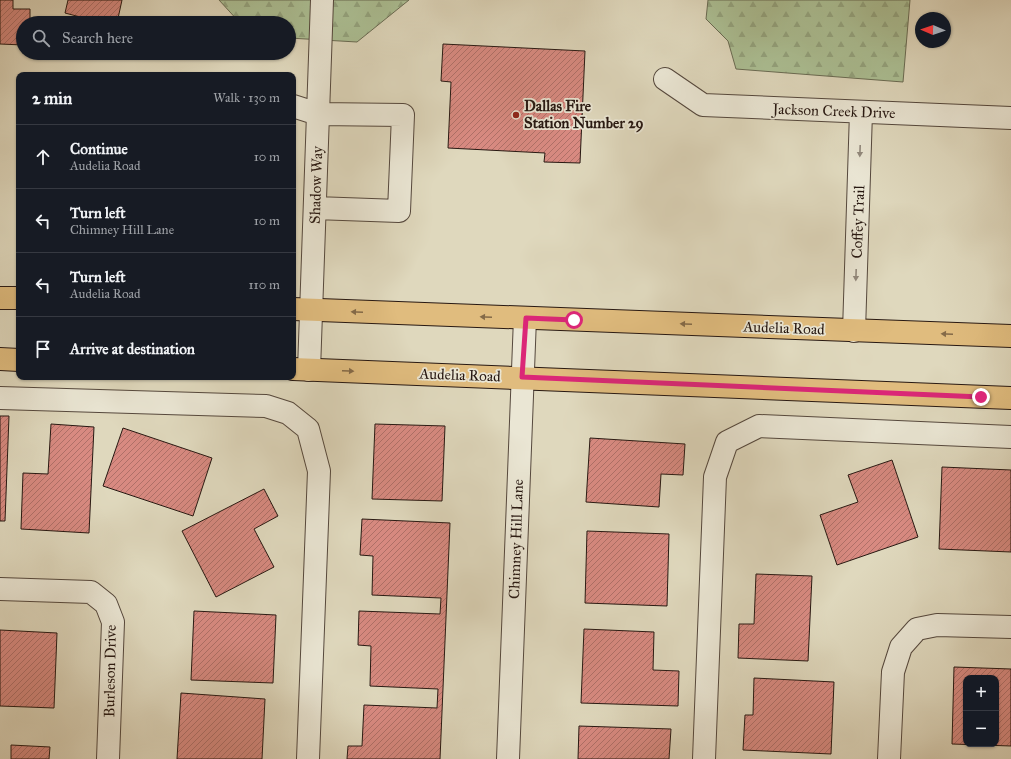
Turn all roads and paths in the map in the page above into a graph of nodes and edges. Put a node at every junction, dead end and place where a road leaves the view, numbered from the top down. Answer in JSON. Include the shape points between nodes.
{"nodes":[{"id":1,"x":322,"y":0,"type":"edge"},
{"id":2,"x":665,"y":79,"type":"dead end"},
{"id":3,"x":296,"y":107,"type":"edge"},
{"id":4,"x":861,"y":112,"type":"junction"},
{"id":5,"x":318,"y":114,"type":"junction"},
{"id":6,"x":1011,"y":118,"type":"edge"},
{"id":7,"x":315,"y":208,"type":"junction"},
{"id":8,"x":0,"y":298,"type":"edge"},
{"id":9,"x":16,"y":298,"type":"edge"},
{"id":10,"x":302,"y":310,"type":"edge"},
{"id":11,"x":526,"y":318,"type":"junction"},
{"id":12,"x":854,"y":331,"type":"junction"},
{"id":13,"x":1011,"y":336,"type":"edge"},
{"id":14,"x":0,"y":359,"type":"edge"},
{"id":15,"x":16,"y":360,"type":"edge"},
{"id":16,"x":301,"y":370,"type":"edge"},
{"id":17,"x":522,"y":377,"type":"junction"},
{"id":18,"x":0,"y":398,"type":"edge"},
{"id":19,"x":1011,"y":398,"type":"edge"},
{"id":20,"x":1011,"y":437,"type":"edge"},
{"id":21,"x":0,"y":589,"type":"edge"},
{"id":22,"x":1011,"y":627,"type":"edge"},
{"id":23,"x":108,"y":759,"type":"edge"},
{"id":24,"x":308,"y":759,"type":"edge"},
{"id":25,"x":508,"y":759,"type":"edge"},
{"id":26,"x":704,"y":759,"type":"edge"},
{"id":27,"x":890,"y":759,"type":"edge"}],
"edges":[{"from":1,"to":5,"type":"street","name":"Shadow Way"},
{"from":2,"to":4,"type":"street","name":"Jackson Creek Drive","via":[[704,105]]},
{"from":3,"to":5,"type":"street"},
{"from":4,"to":6,"type":"street","name":"Jackson Creek Drive"},
{"from":4,"to":12,"type":"street","name":"Coffey Trail","one_way":true},
{"from":5,"to":7,"type":"street","name":"Shadow Way"},
{"from":5,"to":7,"type":"street","via":[[404,115],[399,211]]},
{"from":7,"to":10,"type":"street","name":"Shadow Way"},
{"from":8,"to":9,"type":"main road"},
{"from":11,"to":10,"type":"main road","name":"Audelia Road","one_way":true},
{"from":10,"to":16,"type":"street","name":"Shadow Way"},
{"from":12,"to":11,"type":"main road","name":"Audelia Road","one_way":true},
{"from":11,"to":17,"type":"street","name":"Chimney Hill Lane"},
{"from":13,"to":12,"type":"main road","name":"Audelia Road","one_way":true},
{"from":14,"to":15,"type":"main road"},
{"from":16,"to":17,"type":"main road","name":"Audelia Road","one_way":true},
{"from":17,"to":19,"type":"main road","name":"Audelia Road"},
{"from":17,"to":25,"type":"street","name":"Chimney Hill Lane"},
{"from":18,"to":24,"type":"street","via":[[266,406],[288,413],[308,429],[319,472]]},
{"from":20,"to":26,"type":"street","via":[[759,426],[727,442],[715,477]]},
{"from":21,"to":23,"type":"street","name":"Burleson Drive","via":[[91,592],[106,604],[113,622]]},
{"from":22,"to":27,"type":"street","via":[[937,625],[916,629],[901,647],[893,672]]}]}
